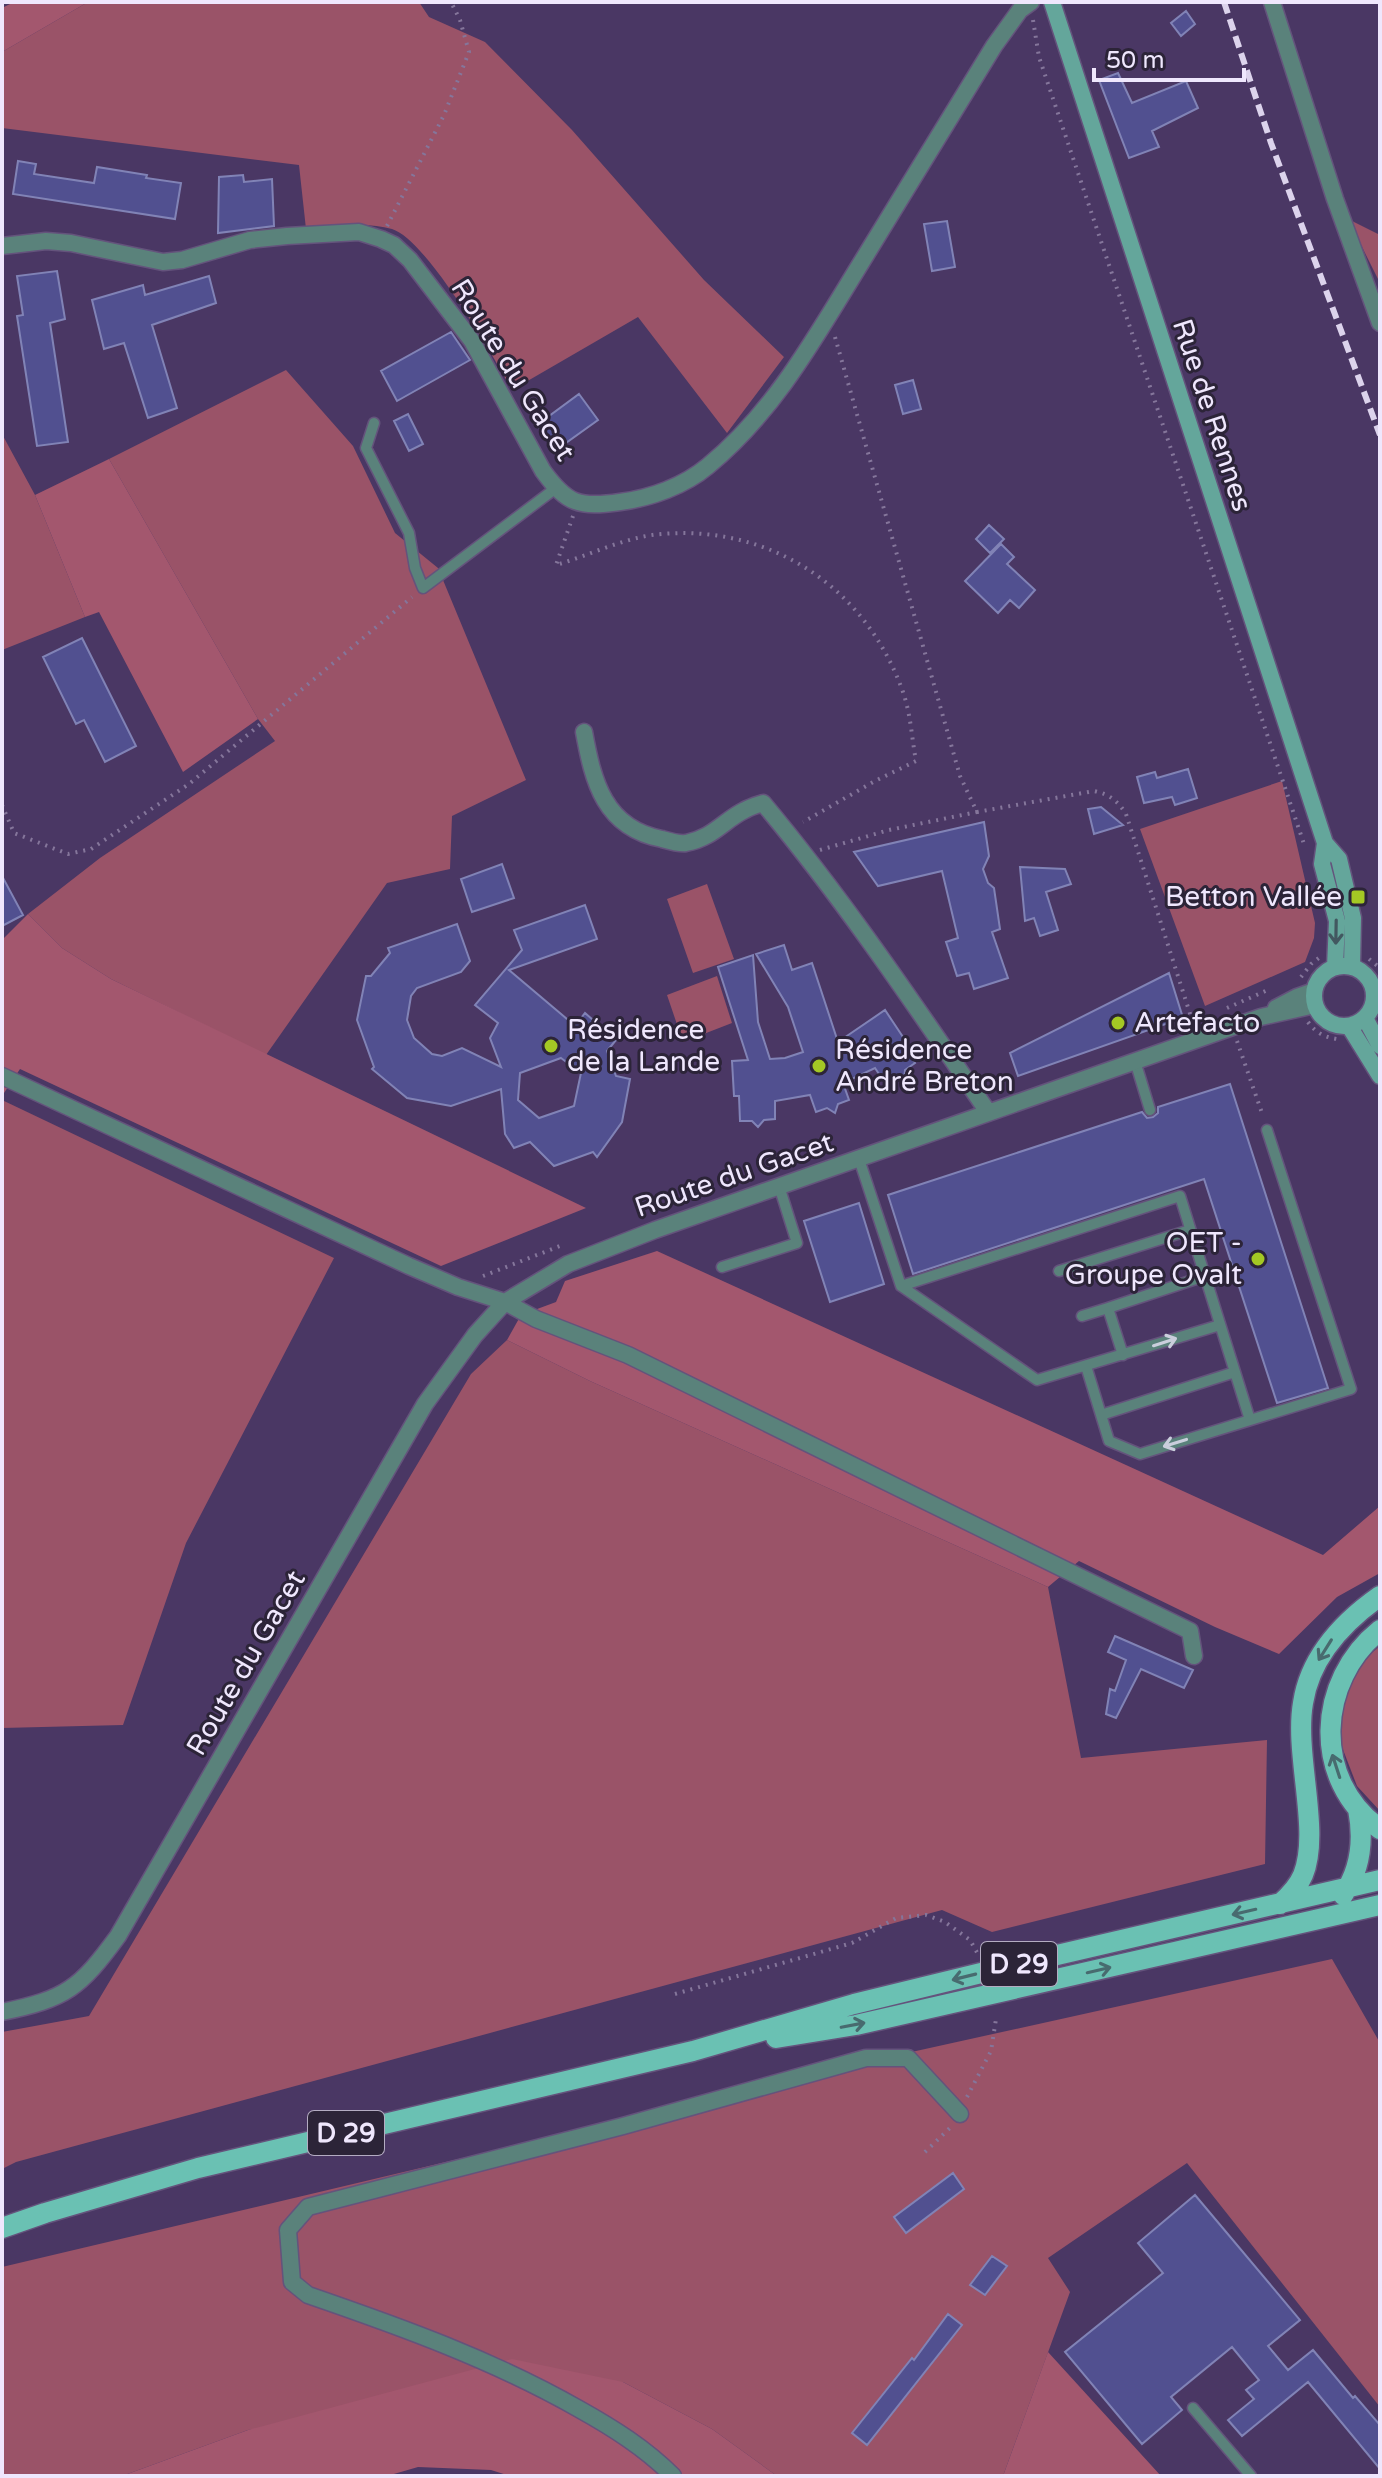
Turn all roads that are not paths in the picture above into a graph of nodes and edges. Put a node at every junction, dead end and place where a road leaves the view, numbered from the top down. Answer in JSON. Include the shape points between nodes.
{"nodes":[{"id":1,"x":1030,"y":2,"type":"edge"},
{"id":2,"x":1052,"y":2,"type":"edge"},
{"id":3,"x":1272,"y":2,"type":"edge"},
{"id":4,"x":2,"y":246,"type":"edge"},
{"id":5,"x":1380,"y":323,"type":"edge"},
{"id":6,"x":374,"y":423,"type":"dead end"},
{"id":7,"x":556,"y":488,"type":"junction"},
{"id":8,"x":584,"y":732,"type":"dead end"},
{"id":9,"x":1343,"y":967,"type":"junction"},
{"id":10,"x":1314,"y":998,"type":"junction"},
{"id":11,"x":1365,"y":1018,"type":"junction"},
{"id":12,"x":1349,"y":1026,"type":"junction"},
{"id":13,"x":1380,"y":1046,"type":"edge"},
{"id":14,"x":1135,"y":1061,"type":"junction"},
{"id":15,"x":2,"y":1076,"type":"edge"},
{"id":16,"x":1380,"y":1076,"type":"edge"},
{"id":17,"x":1150,"y":1110,"type":"dead end"},
{"id":18,"x":988,"y":1112,"type":"junction"},
{"id":19,"x":1267,"y":1130,"type":"road end"},
{"id":20,"x":859,"y":1159,"type":"junction"},
{"id":21,"x":779,"y":1186,"type":"junction"},
{"id":22,"x":1190,"y":1230,"type":"junction"},
{"id":23,"x":722,"y":1267,"type":"dead end"},
{"id":24,"x":1059,"y":1271,"type":"dead end"},
{"id":25,"x":1205,"y":1276,"type":"junction"},
{"id":26,"x":901,"y":1286,"type":"junction"},
{"id":27,"x":505,"y":1302,"type":"junction"},
{"id":28,"x":1108,"y":1308,"type":"junction"},
{"id":29,"x":1082,"y":1316,"type":"dead end"},
{"id":30,"x":1220,"y":1325,"type":"junction"},
{"id":31,"x":1123,"y":1355,"type":"junction"},
{"id":32,"x":1086,"y":1366,"type":"junction"},
{"id":33,"x":1235,"y":1372,"type":"junction"},
{"id":34,"x":1101,"y":1415,"type":"junction"},
{"id":35,"x":1250,"y":1420,"type":"junction"},
{"id":36,"x":1380,"y":1596,"type":"edge"},
{"id":37,"x":1380,"y":1630,"type":"edge"},
{"id":38,"x":1194,"y":1656,"type":"dead end"},
{"id":39,"x":1358,"y":1809,"type":"junction"},
{"id":40,"x":1380,"y":1829,"type":"edge"},
{"id":41,"x":1380,"y":1880,"type":"edge"},
{"id":42,"x":1348,"y":1888,"type":"junction"},
{"id":43,"x":1280,"y":1904,"type":"junction"},
{"id":44,"x":1380,"y":1905,"type":"edge"},
{"id":45,"x":1284,"y":1927,"type":"junction"},
{"id":46,"x":2,"y":2012,"type":"edge"},
{"id":47,"x":693,"y":2051,"type":"junction"},
{"id":48,"x":960,"y":2114,"type":"road end"},
{"id":49,"x":2,"y":2228,"type":"edge"},
{"id":50,"x":1193,"y":2408,"type":"dead end"},
{"id":51,"x":673,"y":2476,"type":"edge"},
{"id":52,"x":1251,"y":2476,"type":"edge"}],
"edges":[{"from":1,"to":7,"type":"street","name":"Route du Gacet","via":[[994,46],[800,363],[763,412],[706,468],[645,498],[584,504]]},
{"from":2,"to":9,"type":"main road","name":"Rue de Rennes","via":[[1325,843],[1322,864]]},
{"from":3,"to":5,"type":"street"},
{"from":4,"to":7,"type":"street","name":"Route du Gacet","via":[[71,243],[163,262],[287,236],[359,232],[381,239],[410,260],[472,341]]},
{"from":6,"to":7,"type":"lane","via":[[366,448],[409,533],[423,588]]},
{"from":8,"to":18,"type":"street","via":[[599,793],[619,819],[650,837],[684,844],[716,832],[744,810],[763,803],[901,984]]},
{"from":9,"to":10,"type":"main road","via":[[1321,976]]},
{"from":9,"to":11,"type":"main road","via":[[1361,971],[1373,988]]},
{"from":10,"to":12,"type":"main road","via":[[1328,1022]]},
{"from":10,"to":14,"type":"street","name":"Route du Gacet","via":[[1297,997],[1261,1017]]},
{"from":11,"to":12,"type":"main road"},
{"from":11,"to":13,"type":"main road"},
{"from":12,"to":16,"type":"main road"},
{"from":14,"to":17,"type":"lane"},
{"from":14,"to":18,"type":"street","name":"Route du Gacet"},
{"from":15,"to":27,"type":"street","via":[[409,1266]]},
{"from":18,"to":20,"type":"street","name":"Route du Gacet"},
{"from":19,"to":35,"type":"lane","via":[[1351,1389]]},
{"from":20,"to":21,"type":"street","name":"Route du Gacet"},
{"from":20,"to":26,"type":"lane"},
{"from":21,"to":23,"type":"lane","via":[[797,1243]]},
{"from":21,"to":27,"type":"street","name":"Route du Gacet","via":[[568,1264]]},
{"from":22,"to":24,"type":"lane"},
{"from":22,"to":25,"type":"lane"},
{"from":22,"to":26,"type":"lane","via":[[1178,1192]]},
{"from":25,"to":28,"type":"lane"},
{"from":25,"to":30,"type":"lane"},
{"from":26,"to":32,"type":"lane","via":[[1037,1380]]},
{"from":27,"to":38,"type":"street","via":[[628,1355],[1190,1631]]},
{"from":27,"to":46,"type":"street","name":"Route du Gacet","via":[[425,1404],[118,1936],[93,1970],[68,1991]]},
{"from":28,"to":29,"type":"lane"},
{"from":28,"to":31,"type":"lane"},
{"from":31,"to":30,"type":"lane","one_way":true},
{"from":30,"to":33,"type":"lane"},
{"from":31,"to":32,"type":"lane"},
{"from":32,"to":34,"type":"lane"},
{"from":33,"to":34,"type":"lane"},
{"from":33,"to":35,"type":"lane"},
{"from":35,"to":34,"type":"lane","one_way":true,"via":[[1140,1454],[1109,1441]]},
{"from":36,"to":43,"type":"main road","one_way":true,"via":[[1343,1625],[1309,1681],[1300,1737],[1309,1852],[1301,1879]]},
{"from":39,"to":37,"type":"main road","one_way":true,"via":[[1335,1764],[1332,1707],[1348,1666]]},
{"from":39,"to":40,"type":"main road"},
{"from":39,"to":42,"type":"main road","via":[[1360,1856]]},
{"from":41,"to":42,"type":"main road","number":"D 29"},
{"from":42,"to":43,"type":"main road","number":"D 29"},
{"from":42,"to":45,"type":"main road","number":"D 29","via":[[1338,1899]]},
{"from":43,"to":47,"type":"main road","number":"D 29","one_way":true,"via":[[854,2004]]},
{"from":44,"to":45,"type":"main road","number":"D 29"},
{"from":47,"to":45,"type":"main road","number":"D 29","one_way":true,"via":[[856,2025]]},
{"from":47,"to":49,"type":"main road","number":"D 29","via":[[198,2168]]},
{"from":48,"to":51,"type":"street","via":[[908,2058],[866,2058],[308,2207],[288,2230],[292,2282],[308,2295],[445,2344],[535,2384],[620,2432]]},
{"from":50,"to":52,"type":"lane"}]}
